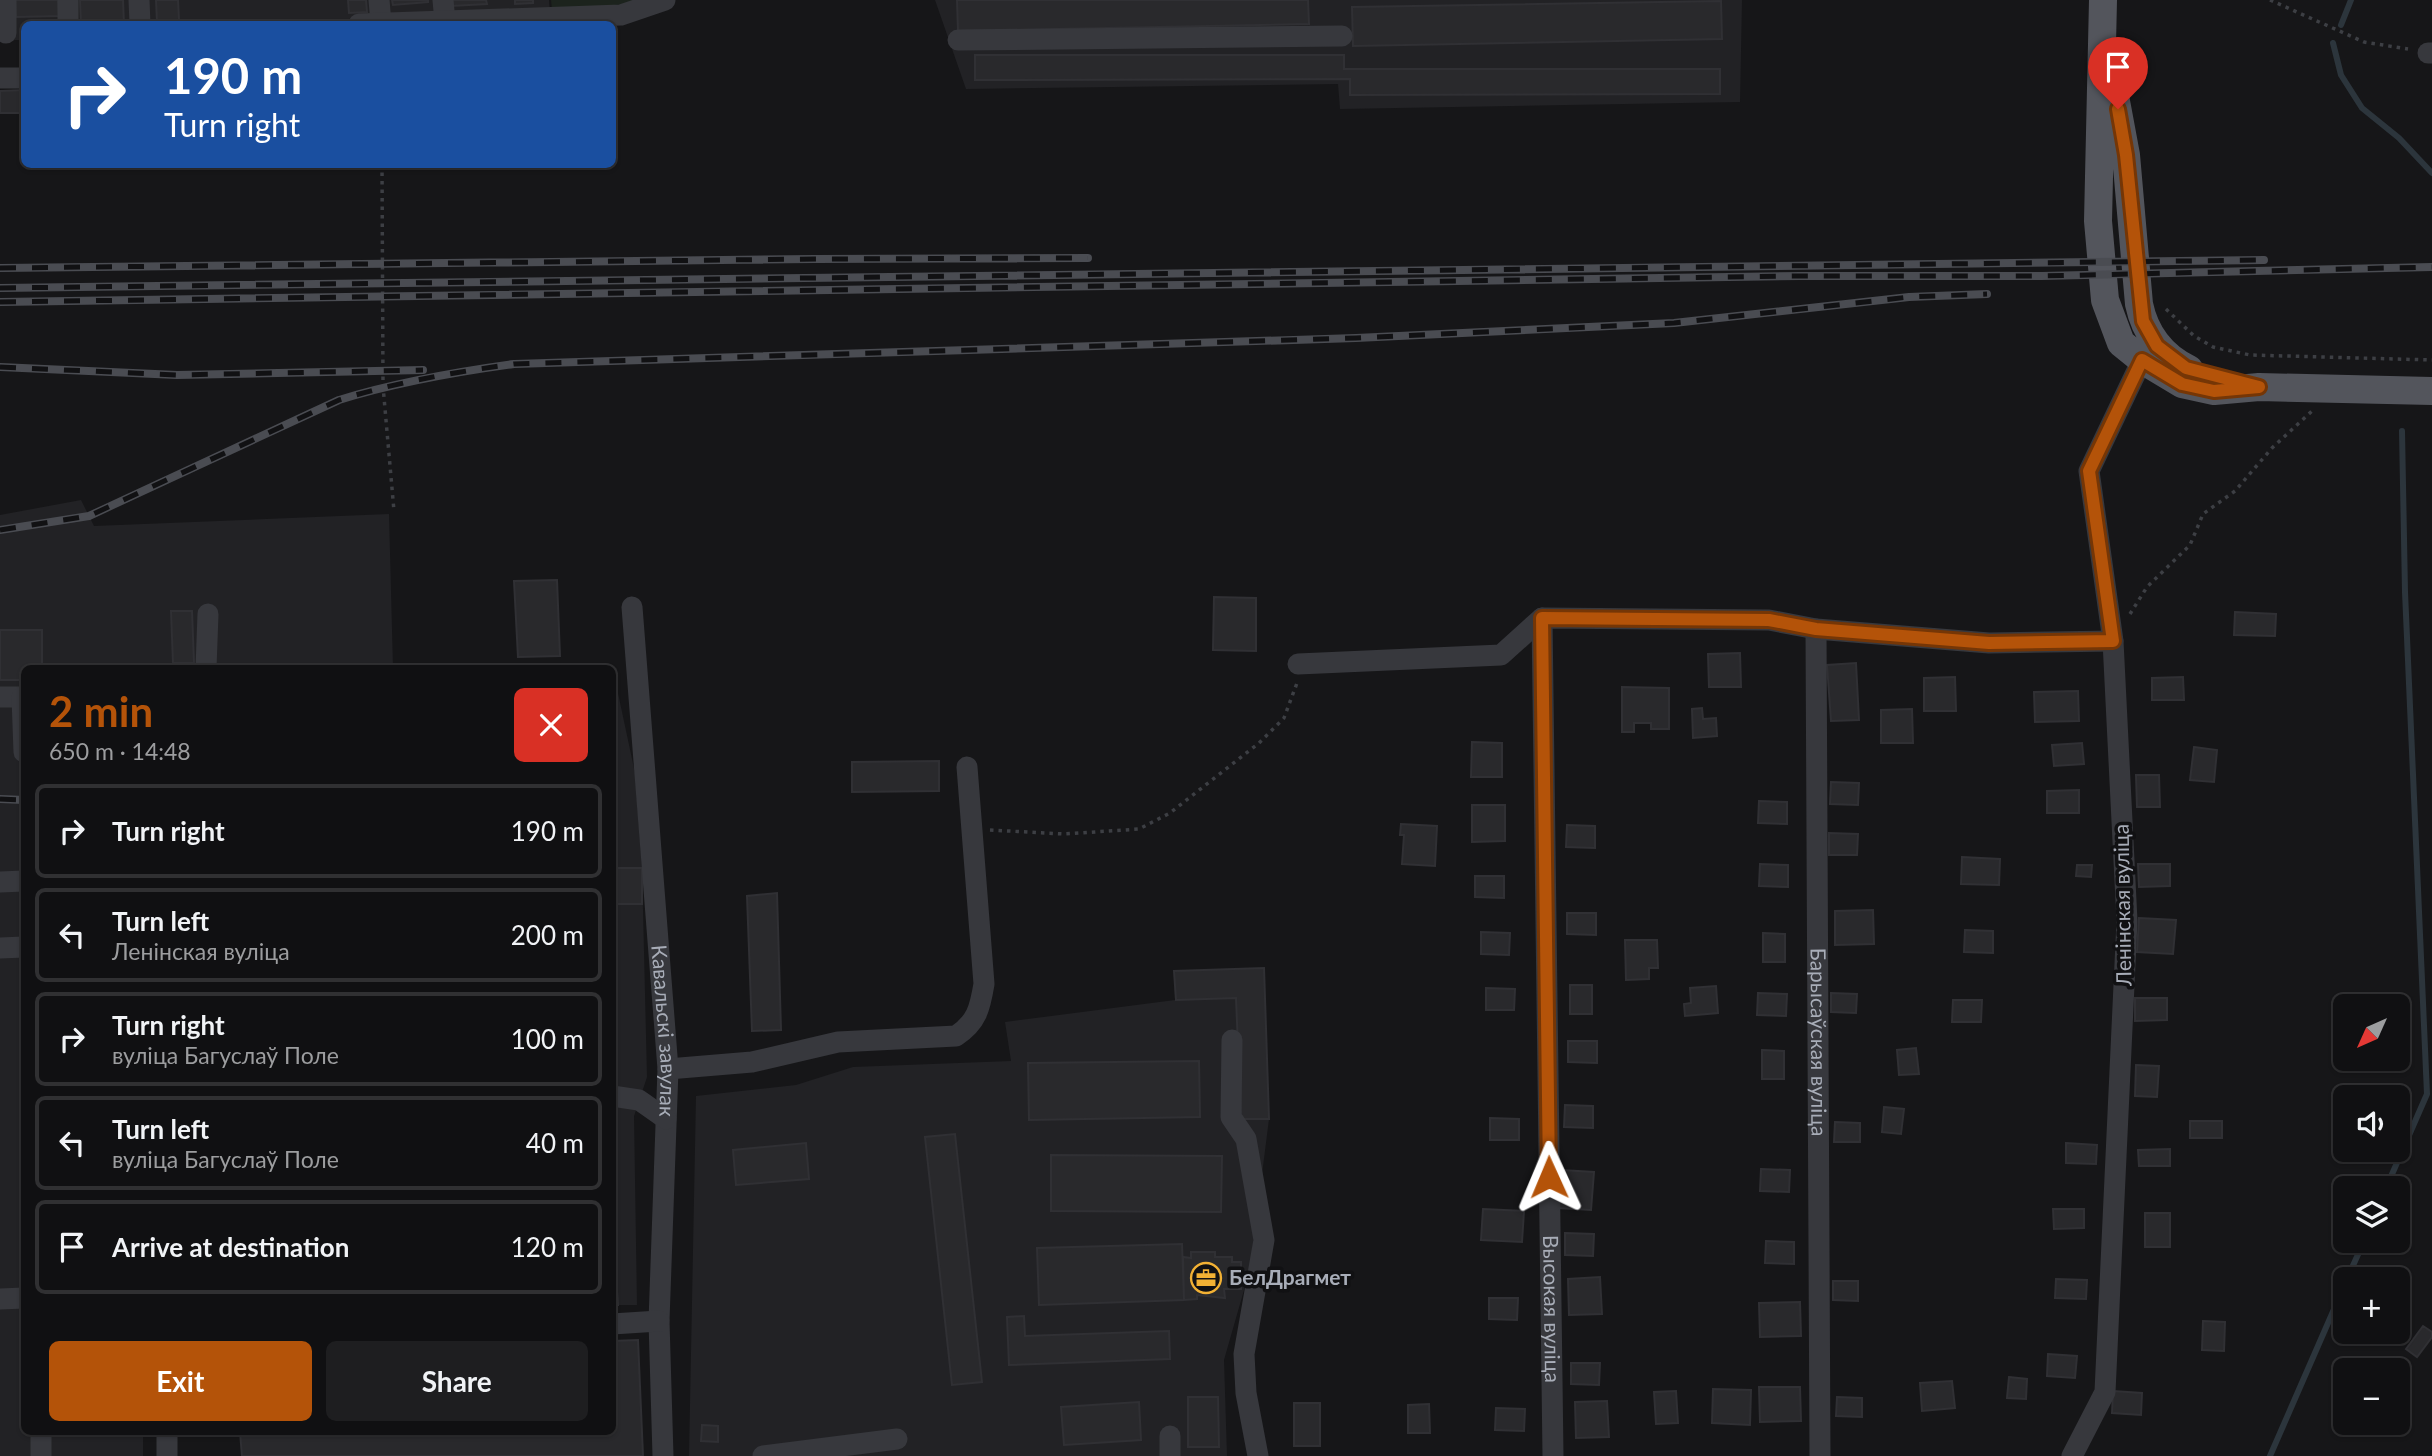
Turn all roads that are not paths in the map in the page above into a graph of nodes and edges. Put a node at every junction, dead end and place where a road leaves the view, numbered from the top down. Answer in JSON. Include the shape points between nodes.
{"nodes":[{"id":1,"x":6,"y":0,"type":"edge"},
{"id":2,"x":68,"y":0,"type":"edge"},
{"id":3,"x":139,"y":0,"type":"edge"},
{"id":4,"x":379,"y":0,"type":"edge"},
{"id":5,"x":443,"y":0,"type":"edge"},
{"id":6,"x":665,"y":0,"type":"edge"},
{"id":7,"x":2103,"y":0,"type":"edge"},
{"id":8,"x":503,"y":10,"type":"edge"},
{"id":9,"x":68,"y":21,"type":"edge"},
{"id":10,"x":140,"y":21,"type":"edge"},
{"id":11,"x":381,"y":21,"type":"edge"},
{"id":12,"x":445,"y":21,"type":"edge"},
{"id":13,"x":450,"y":21,"type":"edge"},
{"id":14,"x":10,"y":33,"type":"edge"},
{"id":15,"x":2102,"y":34,"type":"junction"},
{"id":16,"x":1342,"y":37,"type":"dead end"},
{"id":17,"x":958,"y":40,"type":"dead end"},
{"id":18,"x":0,"y":78,"type":"edge"},
{"id":19,"x":21,"y":78,"type":"edge"},
{"id":20,"x":2142,"y":360,"type":"junction"},
{"id":21,"x":2259,"y":387,"type":"junction"},
{"id":22,"x":2432,"y":391,"type":"edge"},
{"id":23,"x":632,"y":607,"type":"dead end"},
{"id":24,"x":208,"y":614,"type":"dead end"},
{"id":25,"x":1542,"y":618,"type":"junction"},
{"id":26,"x":1816,"y":629,"type":"junction"},
{"id":27,"x":2113,"y":641,"type":"junction"},
{"id":28,"x":1301,"y":664,"type":"road end"},
{"id":29,"x":206,"y":665,"type":"edge"},
{"id":30,"x":0,"y":697,"type":"edge"},
{"id":31,"x":21,"y":697,"type":"edge"},
{"id":32,"x":967,"y":767,"type":"dead end"},
{"id":33,"x":21,"y":881,"type":"edge"},
{"id":34,"x":0,"y":882,"type":"edge"},
{"id":35,"x":21,"y":947,"type":"edge"},
{"id":36,"x":0,"y":948,"type":"edge"},
{"id":37,"x":1232,"y":1040,"type":"dead end"},
{"id":38,"x":668,"y":1069,"type":"junction"},
{"id":39,"x":616,"y":1097,"type":"edge"},
{"id":40,"x":667,"y":1119,"type":"junction"},
{"id":41,"x":21,"y":1298,"type":"edge"},
{"id":42,"x":0,"y":1299,"type":"edge"},
{"id":43,"x":659,"y":1321,"type":"junction"},
{"id":44,"x":616,"y":1324,"type":"edge"},
{"id":45,"x":41,"y":1435,"type":"edge"},
{"id":46,"x":167,"y":1435,"type":"edge"},
{"id":47,"x":897,"y":1439,"type":"dead end"},
{"id":48,"x":41,"y":1456,"type":"edge"},
{"id":49,"x":167,"y":1456,"type":"edge"},
{"id":50,"x":663,"y":1456,"type":"edge"},
{"id":51,"x":763,"y":1456,"type":"edge"},
{"id":52,"x":1258,"y":1456,"type":"edge"},
{"id":53,"x":1553,"y":1456,"type":"edge"},
{"id":54,"x":1821,"y":1456,"type":"edge"},
{"id":55,"x":2072,"y":1456,"type":"edge"}],
"edges":[{"from":1,"to":14,"type":"street"},
{"from":2,"to":9,"type":"street"},
{"from":3,"to":10,"type":"street"},
{"from":4,"to":11,"type":"street"},
{"from":5,"to":12,"type":"street"},
{"from":6,"to":8,"type":"street","via":[[621,15]]},
{"from":7,"to":15,"type":"main road"},
{"from":8,"to":13,"type":"street"},
{"from":15,"to":20,"type":"main road","via":[[2098,221],[2105,300],[2121,343]]},
{"from":15,"to":21,"type":"main road","via":[[2126,155],[2143,321],[2157,346],[2186,368]]},
{"from":16,"to":17,"type":"street"},
{"from":18,"to":19,"type":"street"},
{"from":20,"to":21,"type":"main road","via":[[2182,384],[2214,391]]},
{"from":20,"to":27,"type":"street","name":"Ленінская вуліца","via":[[2089,471]]},
{"from":21,"to":22,"type":"main road"},
{"from":23,"to":38,"type":"street","name":"Кавальскі завулак"},
{"from":24,"to":29,"type":"street"},
{"from":25,"to":26,"type":"street","via":[[1769,620]]},
{"from":25,"to":28,"type":"street","via":[[1501,655]]},
{"from":25,"to":53,"type":"street","name":"Высокая вуліца"},
{"from":26,"to":27,"type":"street","via":[[1989,643]]},
{"from":26,"to":54,"type":"street","name":"Барысаўская вуліца"},
{"from":27,"to":55,"type":"street","name":"Ленінская вуліца","via":[[2127,921],[2105,1392]]},
{"from":30,"to":31,"type":"street"},
{"from":32,"to":38,"type":"street","via":[[984,984],[980,1007],[969,1027],[956,1036],[838,1042],[752,1062]]},
{"from":33,"to":34,"type":"street"},
{"from":35,"to":36,"type":"street"},
{"from":37,"to":52,"type":"street","via":[[1231,1117],[1246,1139],[1264,1240],[1244,1354],[1245,1393]]},
{"from":38,"to":40,"type":"street","name":"Кавальскі завулак"},
{"from":39,"to":40,"type":"street","via":[[639,1100]]},
{"from":40,"to":43,"type":"street","name":"Кавальскі завулак"},
{"from":41,"to":42,"type":"street"},
{"from":43,"to":44,"type":"street"},
{"from":43,"to":50,"type":"street","name":"Кавальскі завулак"},
{"from":45,"to":48,"type":"street"},
{"from":46,"to":49,"type":"street"},
{"from":47,"to":51,"type":"street"}]}
